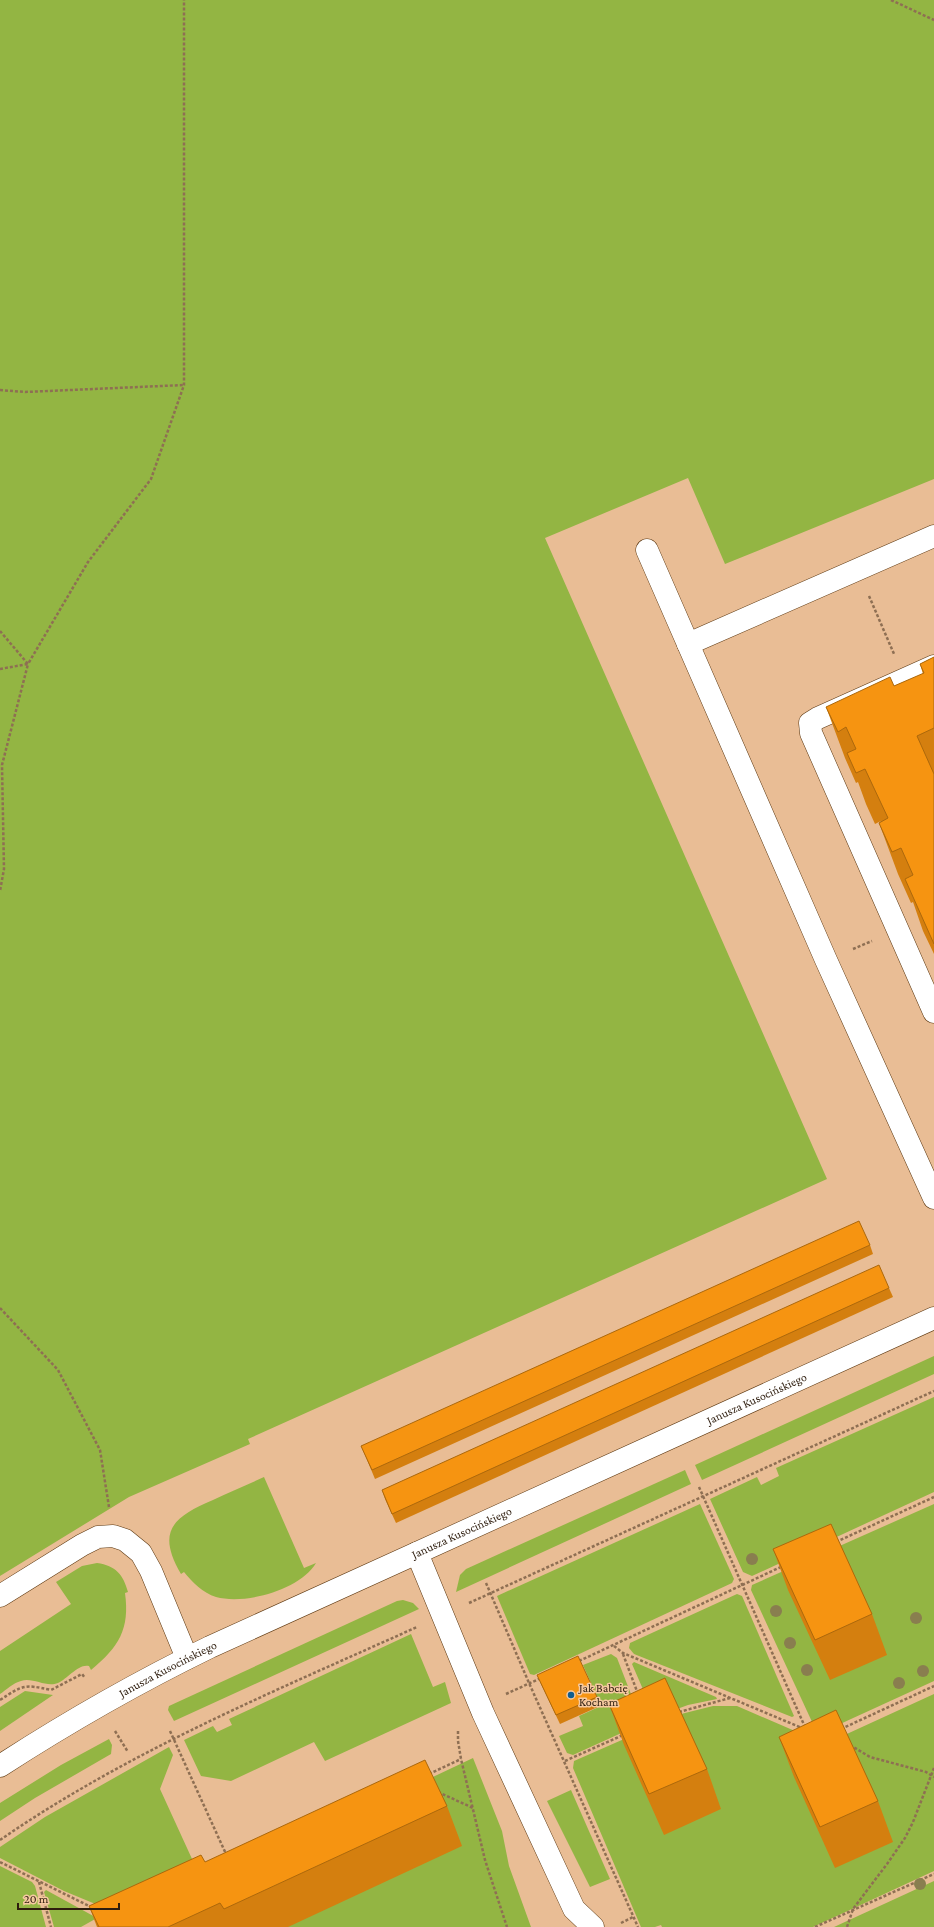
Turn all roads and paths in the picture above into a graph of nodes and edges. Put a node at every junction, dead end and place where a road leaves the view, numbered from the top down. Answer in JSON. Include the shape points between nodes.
{"nodes":[{"id":1,"x":184,"y":0,"type":"edge"},
{"id":2,"x":891,"y":0,"type":"edge"},
{"id":3,"x":934,"y":20,"type":"edge"},
{"id":4,"x":184,"y":385,"type":"junction"},
{"id":5,"x":0,"y":390,"type":"edge"},
{"id":6,"x":934,"y":536,"type":"edge"},
{"id":7,"x":647,"y":550,"type":"dead end"},
{"id":8,"x":0,"y":630,"type":"edge"},
{"id":9,"x":688,"y":644,"type":"junction"},
{"id":10,"x":28,"y":664,"type":"junction"},
{"id":11,"x":934,"y":666,"type":"edge"},
{"id":12,"x":0,"y":670,"type":"edge"},
{"id":13,"x":0,"y":891,"type":"edge"},
{"id":14,"x":934,"y":1012,"type":"edge"},
{"id":15,"x":934,"y":1198,"type":"edge"},
{"id":16,"x":0,"y":1308,"type":"edge"},
{"id":17,"x":934,"y":1318,"type":"edge"},
{"id":18,"x":699,"y":1487,"type":"dead end"},
{"id":19,"x":934,"y":1497,"type":"edge"},
{"id":20,"x":113,"y":1536,"type":"junction"},
{"id":21,"x":835,"y":1542,"type":"edge"},
{"id":22,"x":417,"y":1553,"type":"junction"},
{"id":23,"x":785,"y":1565,"type":"edge"},
{"id":24,"x":486,"y":1583,"type":"dead end"},
{"id":25,"x":743,"y":1584,"type":"junction"},
{"id":26,"x":0,"y":1596,"type":"edge"},
{"id":27,"x":614,"y":1646,"type":"junction"},
{"id":28,"x":623,"y":1654,"type":"junction"},
{"id":29,"x":187,"y":1658,"type":"junction"},
{"id":30,"x":578,"y":1661,"type":"edge"},
{"id":31,"x":543,"y":1677,"type":"edge"},
{"id":32,"x":85,"y":1678,"type":"dead end"},
{"id":33,"x":529,"y":1683,"type":"junction"},
{"id":34,"x":934,"y":1686,"type":"edge"},
{"id":35,"x":638,"y":1696,"type":"edge"},
{"id":36,"x":730,"y":1698,"type":"junction"},
{"id":37,"x":0,"y":1700,"type":"edge"},
{"id":38,"x":672,"y":1714,"type":"edge"},
{"id":39,"x":115,"y":1731,"type":"dead end"},
{"id":40,"x":170,"y":1731,"type":"dead end"},
{"id":41,"x":834,"y":1732,"type":"edge"},
{"id":42,"x":628,"y":1733,"type":"edge"},
{"id":43,"x":844,"y":1740,"type":"edge"},
{"id":44,"x":128,"y":1752,"type":"dead end"},
{"id":45,"x":565,"y":1761,"type":"junction"},
{"id":46,"x":0,"y":1766,"type":"edge"},
{"id":47,"x":934,"y":1768,"type":"edge"},
{"id":48,"x":428,"y":1775,"type":"edge"},
{"id":49,"x":932,"y":1776,"type":"edge"},
{"id":50,"x":434,"y":1790,"type":"edge"},
{"id":51,"x":473,"y":1808,"type":"junction"},
{"id":52,"x":228,"y":1858,"type":"edge"},
{"id":53,"x":0,"y":1862,"type":"edge"},
{"id":54,"x":934,"y":1874,"type":"edge"},
{"id":55,"x":39,"y":1881,"type":"junction"},
{"id":56,"x":94,"y":1909,"type":"edge"},
{"id":57,"x":853,"y":1909,"type":"junction"},
{"id":58,"x":51,"y":1927,"type":"edge"},
{"id":59,"x":507,"y":1927,"type":"edge"},
{"id":60,"x":593,"y":1927,"type":"edge"},
{"id":61,"x":638,"y":1927,"type":"edge"},
{"id":62,"x":815,"y":1927,"type":"edge"},
{"id":63,"x":847,"y":1927,"type":"edge"}],
"edges":[{"from":1,"to":4,"type":"path"},
{"from":2,"to":3,"type":"path"},
{"from":4,"to":5,"type":"path","via":[[25,392]]},
{"from":4,"to":10,"type":"path","via":[[151,479],[88,562]]},
{"from":6,"to":9,"type":"street"},
{"from":7,"to":9,"type":"street"},
{"from":8,"to":10,"type":"path"},
{"from":9,"to":15,"type":"street","via":[[826,960]]},
{"from":10,"to":12,"type":"path"},
{"from":10,"to":13,"type":"path","via":[[2,765],[4,869]]},
{"from":11,"to":14,"type":"street","via":[[810,723],[811,733]]},
{"from":16,"to":20,"type":"path","via":[[58,1370],[100,1450]]},
{"from":17,"to":22,"type":"street","name":"Janusza Kusocińskiego"},
{"from":18,"to":25,"type":"path"},
{"from":19,"to":21,"type":"path"},
{"from":20,"to":26,"type":"street","via":[[98,1537],[82,1545]]},
{"from":20,"to":29,"type":"street","via":[[125,1540],[141,1553]]},
{"from":22,"to":29,"type":"street","name":"Janusza Kusocińskiego"},
{"from":22,"to":60,"type":"street","via":[[483,1714],[574,1909]]},
{"from":23,"to":25,"type":"path"},
{"from":24,"to":33,"type":"path"},
{"from":25,"to":27,"type":"path"},
{"from":25,"to":36,"type":"path","via":[[806,1730]]},
{"from":27,"to":28,"type":"path"},
{"from":27,"to":30,"type":"path"},
{"from":28,"to":35,"type":"path"},
{"from":28,"to":36,"type":"path"},
{"from":29,"to":46,"type":"street","name":"Janusza Kusocińskiego","via":[[100,1704]]},
{"from":31,"to":33,"type":"path"},
{"from":32,"to":37,"type":"path","via":[[82,1674],[51,1690],[32,1685],[25,1686]]},
{"from":33,"to":45,"type":"path"},
{"from":34,"to":41,"type":"path"},
{"from":36,"to":38,"type":"path"},
{"from":39,"to":44,"type":"path"},
{"from":40,"to":52,"type":"path"},
{"from":42,"to":45,"type":"path"},
{"from":43,"to":49,"type":"path","via":[[870,1757],[926,1772]]},
{"from":45,"to":61,"type":"path"},
{"from":47,"to":49,"type":"path"},
{"from":48,"to":51,"type":"path","via":[[461,1759]]},
{"from":49,"to":57,"type":"path","via":[[905,1838]]},
{"from":50,"to":51,"type":"path"},
{"from":51,"to":59,"type":"path","via":[[485,1860]]},
{"from":53,"to":55,"type":"path"},
{"from":54,"to":57,"type":"path"},
{"from":55,"to":56,"type":"path"},
{"from":55,"to":58,"type":"path"},
{"from":57,"to":62,"type":"path"},
{"from":57,"to":63,"type":"path"}]}
